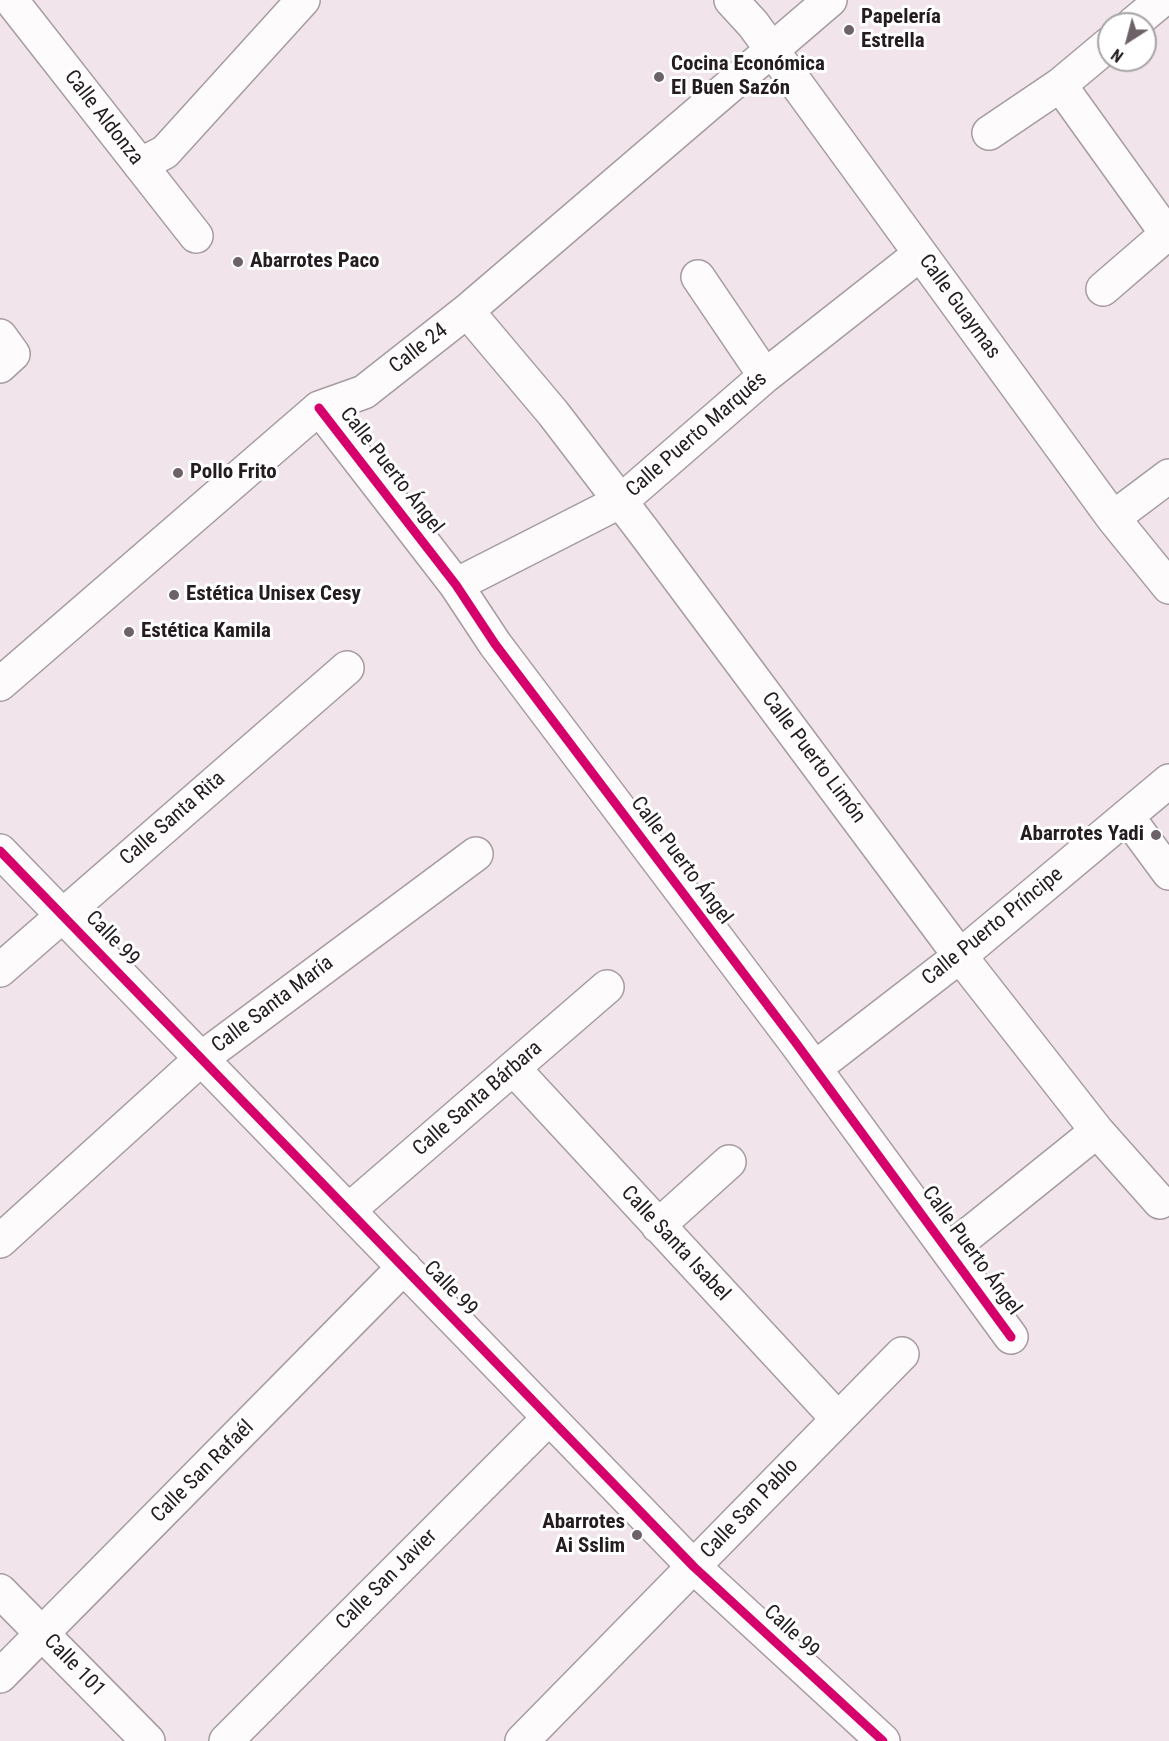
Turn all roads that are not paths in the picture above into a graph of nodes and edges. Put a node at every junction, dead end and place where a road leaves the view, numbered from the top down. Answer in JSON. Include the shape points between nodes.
{"nodes":[{"id":1,"x":11,"y":0,"type":"edge"},
{"id":2,"x":731,"y":0,"type":"edge"},
{"id":3,"x":830,"y":0,"type":"edge"},
{"id":4,"x":1162,"y":0,"type":"edge"},
{"id":5,"x":286,"y":6,"type":"edge"},
{"id":6,"x":1148,"y":12,"type":"edge"},
{"id":7,"x":772,"y":50,"type":"junction"},
{"id":8,"x":1097,"y":54,"type":"edge"},
{"id":9,"x":1060,"y":85,"type":"junction"},
{"id":10,"x":989,"y":133,"type":"dead end"},
{"id":11,"x":140,"y":165,"type":"junction"},
{"id":12,"x":1168,"y":233,"type":"edge"},
{"id":13,"x":196,"y":236,"type":"dead end"},
{"id":14,"x":920,"y":255,"type":"junction"},
{"id":15,"x":698,"y":277,"type":"dead end"},
{"id":16,"x":1103,"y":290,"type":"dead end"},
{"id":17,"x":467,"y":311,"type":"junction"},
{"id":18,"x":0,"y":336,"type":"edge"},
{"id":19,"x":0,"y":366,"type":"edge"},
{"id":20,"x":765,"y":376,"type":"junction"},
{"id":21,"x":319,"y":408,"type":"junction"},
{"id":22,"x":1169,"y":476,"type":"edge"},
{"id":23,"x":621,"y":501,"type":"junction"},
{"id":24,"x":1113,"y":518,"type":"junction"},
{"id":25,"x":456,"y":585,"type":"junction"},
{"id":26,"x":1169,"y":587,"type":"edge"},
{"id":27,"x":347,"y":668,"type":"dead end"},
{"id":28,"x":0,"y":684,"type":"edge"},
{"id":29,"x":1169,"y":781,"type":"edge"},
{"id":30,"x":1127,"y":816,"type":"junction"},
{"id":31,"x":0,"y":851,"type":"edge"},
{"id":32,"x":476,"y":854,"type":"dead end"},
{"id":33,"x":1169,"y":873,"type":"edge"},
{"id":34,"x":63,"y":914,"type":"junction"},
{"id":35,"x":960,"y":956,"type":"junction"},
{"id":36,"x":0,"y":970,"type":"edge"},
{"id":37,"x":607,"y":987,"type":"dead end"},
{"id":38,"x":202,"y":1058,"type":"junction"},
{"id":39,"x":815,"y":1068,"type":"junction"},
{"id":40,"x":514,"y":1069,"type":"junction"},
{"id":41,"x":1097,"y":1131,"type":"junction"},
{"id":42,"x":729,"y":1162,"type":"dead end"},
{"id":43,"x":1160,"y":1202,"type":"dead end"},
{"id":44,"x":349,"y":1210,"type":"junction"},
{"id":45,"x":658,"y":1226,"type":"junction"},
{"id":46,"x":0,"y":1241,"type":"edge"},
{"id":47,"x":948,"y":1251,"type":"junction"},
{"id":48,"x":404,"y":1267,"type":"junction"},
{"id":49,"x":1011,"y":1337,"type":"dead end"},
{"id":50,"x":902,"y":1354,"type":"dead end"},
{"id":51,"x":549,"y":1418,"type":"junction"},
{"id":52,"x":837,"y":1418,"type":"junction"},
{"id":53,"x":694,"y":1568,"type":"junction"},
{"id":54,"x":0,"y":1591,"type":"edge"},
{"id":55,"x":44,"y":1634,"type":"junction"},
{"id":56,"x":0,"y":1676,"type":"edge"},
{"id":57,"x":871,"y":1737,"type":"edge"},
{"id":58,"x":148,"y":1741,"type":"edge"},
{"id":59,"x":226,"y":1741,"type":"edge"},
{"id":60,"x":522,"y":1741,"type":"edge"}],
"edges":[{"from":1,"to":11,"type":"street","name":"Calle Aldonza"},
{"from":2,"to":7,"type":"street","name":"Calle Guaymas"},
{"from":3,"to":7,"type":"street","name":"Calle 24"},
{"from":4,"to":6,"type":"street"},
{"from":5,"to":11,"type":"street","via":[[165,152]]},
{"from":7,"to":14,"type":"street","name":"Calle Guaymas"},
{"from":7,"to":17,"type":"street","name":"Calle 24"},
{"from":8,"to":9,"type":"street"},
{"from":9,"to":10,"type":"street"},
{"from":9,"to":12,"type":"street"},
{"from":11,"to":13,"type":"street","name":"Calle Aldonza"},
{"from":12,"to":16,"type":"street"},
{"from":14,"to":20,"type":"street","name":"Calle Puerto Marqués"},
{"from":14,"to":24,"type":"street","name":"Calle Guaymas"},
{"from":15,"to":20,"type":"street"},
{"from":17,"to":21,"type":"street","name":"Calle 24","via":[[364,392]]},
{"from":17,"to":23,"type":"street","name":"Calle Puerto Limón"},
{"from":18,"to":19,"type":"street","via":[[13,354]]},
{"from":20,"to":23,"type":"street","name":"Calle Puerto Marqués"},
{"from":21,"to":25,"type":"street","name":"Calle Puerto Ángel"},
{"from":21,"to":28,"type":"street","name":"Calle 24"},
{"from":22,"to":24,"type":"street"},
{"from":23,"to":25,"type":"street","name":"Calle Puerto Marqués"},
{"from":23,"to":35,"type":"street","name":"Calle Puerto Limón"},
{"from":24,"to":26,"type":"street","name":"Calle Guaymas"},
{"from":25,"to":39,"type":"street","name":"Calle Puerto Ángel","via":[[495,644]]},
{"from":27,"to":34,"type":"street","name":"Calle Santa Rita"},
{"from":29,"to":30,"type":"street","name":"Calle Puerto Príncipe"},
{"from":30,"to":33,"type":"street"},
{"from":30,"to":35,"type":"street","name":"Calle Puerto Príncipe"},
{"from":31,"to":34,"type":"street","name":"Calle 99"},
{"from":32,"to":38,"type":"street","name":"Calle Santa María"},
{"from":34,"to":36,"type":"street","name":"Calle Santa Rita"},
{"from":34,"to":38,"type":"street","name":"Calle 99"},
{"from":35,"to":39,"type":"street","name":"Calle Puerto Príncipe"},
{"from":35,"to":41,"type":"street","name":"Calle Puerto Limón"},
{"from":37,"to":40,"type":"street","name":"Calle Santa Bárbara"},
{"from":38,"to":44,"type":"street","name":"Calle 99"},
{"from":38,"to":46,"type":"street","name":"Calle Santa María"},
{"from":39,"to":47,"type":"street","name":"Calle Puerto Ángel"},
{"from":40,"to":44,"type":"street","name":"Calle Santa Bárbara"},
{"from":40,"to":45,"type":"street","name":"Calle Santa Isabel"},
{"from":41,"to":43,"type":"street","name":"Calle Puerto Limón"},
{"from":41,"to":47,"type":"street"},
{"from":42,"to":45,"type":"street"},
{"from":44,"to":48,"type":"street","name":"Calle 99"},
{"from":45,"to":52,"type":"street","name":"Calle Santa Isabel"},
{"from":47,"to":49,"type":"street","name":"Calle Puerto Ángel"},
{"from":48,"to":51,"type":"street","name":"Calle 99"},
{"from":48,"to":55,"type":"street","name":"Calle San Rafaél"},
{"from":50,"to":52,"type":"street","name":"Calle San Pablo"},
{"from":51,"to":53,"type":"street","name":"Calle 99"},
{"from":51,"to":59,"type":"street","name":"Calle San Javier"},
{"from":52,"to":53,"type":"street","name":"Calle San Pablo"},
{"from":53,"to":57,"type":"street","name":"Calle 99"},
{"from":53,"to":60,"type":"street","name":"Calle San Pablo"},
{"from":54,"to":55,"type":"street","name":"Calle 101"},
{"from":55,"to":56,"type":"street","name":"Calle San Rafaél"},
{"from":55,"to":58,"type":"street","name":"Calle 101"}]}
